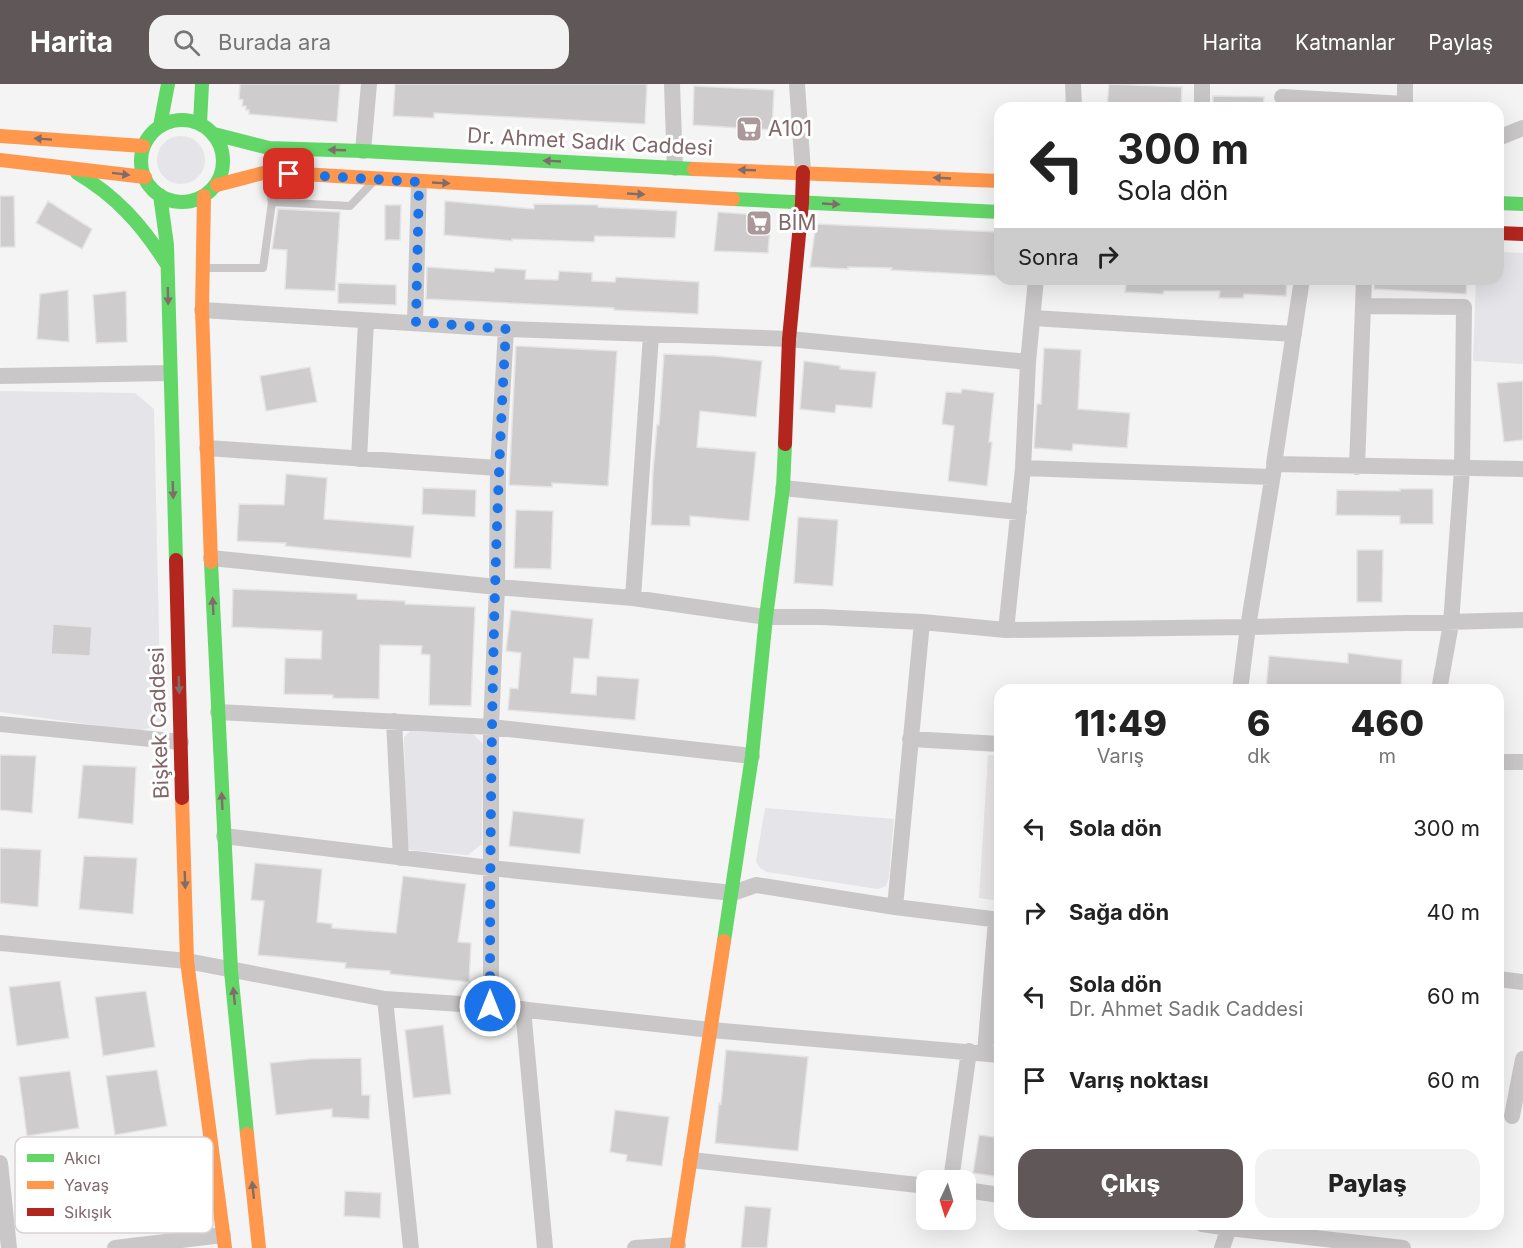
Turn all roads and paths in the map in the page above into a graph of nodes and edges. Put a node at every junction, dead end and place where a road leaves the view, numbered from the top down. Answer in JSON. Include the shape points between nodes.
{"nodes":[{"id":1,"x":168,"y":84,"type":"edge"},
{"id":2,"x":202,"y":84,"type":"edge"},
{"id":3,"x":369,"y":84,"type":"edge"},
{"id":4,"x":672,"y":84,"type":"edge"},
{"id":5,"x":797,"y":84,"type":"edge"},
{"id":6,"x":1073,"y":84,"type":"edge"},
{"id":7,"x":1202,"y":84,"type":"edge"},
{"id":8,"x":1405,"y":84,"type":"edge"},
{"id":9,"x":1282,"y":96,"type":"edge"},
{"id":10,"x":1074,"y":102,"type":"edge"},
{"id":11,"x":1202,"y":102,"type":"edge"},
{"id":12,"x":1356,"y":102,"type":"edge"},
{"id":13,"x":1405,"y":102,"type":"edge"},
{"id":14,"x":200,"y":124,"type":"junction"},
{"id":15,"x":160,"y":126,"type":"junction"},
{"id":16,"x":1523,"y":128,"type":"edge"},
{"id":17,"x":214,"y":134,"type":"junction"},
{"id":18,"x":0,"y":136,"type":"edge"},
{"id":19,"x":1504,"y":136,"type":"edge"},
{"id":20,"x":143,"y":146,"type":"junction"},
{"id":21,"x":363,"y":151,"type":"junction"},
{"id":22,"x":0,"y":160,"type":"edge"},
{"id":23,"x":68,"y":168,"type":"junction"},
{"id":24,"x":675,"y":168,"type":"junction"},
{"id":25,"x":267,"y":172,"type":"junction"},
{"id":26,"x":802,"y":172,"type":"junction"},
{"id":27,"x":145,"y":177,"type":"junction"},
{"id":28,"x":377,"y":179,"type":"junction"},
{"id":29,"x":994,"y":181,"type":"edge"},
{"id":30,"x":419,"y":182,"type":"junction"},
{"id":31,"x":217,"y":185,"type":"junction"},
{"id":32,"x":160,"y":195,"type":"junction"},
{"id":33,"x":204,"y":196,"type":"junction"},
{"id":34,"x":272,"y":202,"type":"junction"},
{"id":35,"x":802,"y":203,"type":"junction"},
{"id":36,"x":1504,"y":203,"type":"edge"},
{"id":37,"x":1523,"y":204,"type":"edge"},
{"id":38,"x":994,"y":212,"type":"edge"},
{"id":39,"x":1504,"y":233,"type":"edge"},
{"id":40,"x":1523,"y":234,"type":"edge"},
{"id":41,"x":167,"y":266,"type":"junction"},
{"id":42,"x":202,"y":268,"type":"junction"},
{"id":43,"x":1036,"y":285,"type":"edge"},
{"id":44,"x":1301,"y":285,"type":"edge"},
{"id":45,"x":1364,"y":285,"type":"edge"},
{"id":46,"x":1363,"y":306,"type":"junction"},
{"id":47,"x":202,"y":310,"type":"junction"},
{"id":48,"x":1033,"y":318,"type":"junction"},
{"id":49,"x":366,"y":321,"type":"junction"},
{"id":50,"x":416,"y":322,"type":"junction"},
{"id":51,"x":506,"y":329,"type":"junction"},
{"id":52,"x":1294,"y":334,"type":"junction"},
{"id":53,"x":651,"y":335,"type":"junction"},
{"id":54,"x":789,"y":339,"type":"junction"},
{"id":55,"x":1028,"y":363,"type":"junction"},
{"id":56,"x":169,"y":373,"type":"junction"},
{"id":57,"x":0,"y":376,"type":"edge"},
{"id":58,"x":207,"y":448,"type":"junction"},
{"id":59,"x":359,"y":459,"type":"junction"},
{"id":60,"x":1357,"y":466,"type":"junction"},
{"id":61,"x":498,"y":468,"type":"junction"},
{"id":62,"x":1023,"y":468,"type":"junction"},
{"id":63,"x":1462,"y":469,"type":"junction"},
{"id":64,"x":1523,"y":469,"type":"edge"},
{"id":65,"x":1273,"y":470,"type":"junction"},
{"id":66,"x":783,"y":488,"type":"junction"},
{"id":67,"x":1019,"y":512,"type":"junction"},
{"id":68,"x":211,"y":558,"type":"junction"},
{"id":69,"x":497,"y":587,"type":"junction"},
{"id":70,"x":633,"y":598,"type":"junction"},
{"id":71,"x":766,"y":617,"type":"junction"},
{"id":72,"x":1523,"y":620,"type":"edge"},
{"id":73,"x":922,"y":622,"type":"junction"},
{"id":74,"x":1451,"y":624,"type":"junction"},
{"id":75,"x":1248,"y":627,"type":"junction"},
{"id":76,"x":1006,"y":630,"type":"junction"},
{"id":77,"x":1241,"y":684,"type":"edge"},
{"id":78,"x":1440,"y":684,"type":"edge"},
{"id":79,"x":218,"y":712,"type":"junction"},
{"id":80,"x":394,"y":721,"type":"junction"},
{"id":81,"x":0,"y":724,"type":"edge"},
{"id":82,"x":491,"y":727,"type":"junction"},
{"id":83,"x":910,"y":740,"type":"junction"},
{"id":84,"x":181,"y":742,"type":"junction"},
{"id":85,"x":994,"y":744,"type":"edge"},
{"id":86,"x":752,"y":756,"type":"junction"},
{"id":87,"x":1504,"y":762,"type":"edge"},
{"id":88,"x":1523,"y":762,"type":"edge"},
{"id":89,"x":224,"y":836,"type":"junction"},
{"id":90,"x":401,"y":858,"type":"junction"},
{"id":91,"x":490,"y":868,"type":"junction"},
{"id":92,"x":732,"y":893,"type":"junction"},
{"id":93,"x":895,"y":907,"type":"junction"},
{"id":94,"x":994,"y":919,"type":"edge"},
{"id":95,"x":0,"y":943,"type":"edge"},
{"id":96,"x":187,"y":961,"type":"junction"},
{"id":97,"x":994,"y":961,"type":"edge"},
{"id":98,"x":231,"y":971,"type":"junction"},
{"id":99,"x":1504,"y":980,"type":"edge"},
{"id":100,"x":1523,"y":982,"type":"edge"},
{"id":101,"x":385,"y":999,"type":"junction"},
{"id":102,"x":490,"y":1006,"type":"junction"},
{"id":103,"x":524,"y":1009,"type":"junction"},
{"id":104,"x":711,"y":1030,"type":"junction"},
{"id":105,"x":985,"y":1053,"type":"edge"},
{"id":106,"x":1523,"y":1059,"type":"edge"},
{"id":107,"x":1511,"y":1116,"type":"edge"},
{"id":108,"x":210,"y":1137,"type":"edge"},
{"id":109,"x":213,"y":1158,"type":"edge"},
{"id":110,"x":691,"y":1160,"type":"junction"},
{"id":111,"x":0,"y":1163,"type":"edge"},
{"id":112,"x":954,"y":1170,"type":"edge"},
{"id":113,"x":916,"y":1185,"type":"edge"},
{"id":114,"x":976,"y":1192,"type":"edge"},
{"id":115,"x":994,"y":1194,"type":"edge"},
{"id":116,"x":1228,"y":1230,"type":"edge"},
{"id":117,"x":1261,"y":1230,"type":"edge"},
{"id":118,"x":224,"y":1242,"type":"edge"},
{"id":119,"x":677,"y":1246,"type":"edge"},
{"id":120,"x":9,"y":1248,"type":"edge"},
{"id":121,"x":115,"y":1248,"type":"edge"},
{"id":122,"x":259,"y":1248,"type":"edge"},
{"id":123,"x":411,"y":1248,"type":"edge"},
{"id":124,"x":545,"y":1248,"type":"edge"},
{"id":125,"x":635,"y":1248,"type":"edge"},
{"id":126,"x":1222,"y":1248,"type":"edge"},
{"id":127,"x":1403,"y":1248,"type":"edge"}],
"edges":[{"from":1,"to":15,"type":"street"},
{"from":2,"to":14,"type":"street"},
{"from":3,"to":21,"type":"street"},
{"from":4,"to":24,"type":"street"},
{"from":5,"to":26,"type":"street"},
{"from":6,"to":10,"type":"street"},
{"from":7,"to":11,"type":"street"},
{"from":8,"to":13,"type":"street"},
{"from":9,"to":12,"type":"street"},
{"from":14,"to":15,"type":"street","via":[[178,119]]},
{"from":14,"to":17,"type":"street"},
{"from":15,"to":20,"type":"street"},
{"from":16,"to":19,"type":"street"},
{"from":21,"to":17,"type":"street","name":"Dr. Ahmet Sadık Caddesi","one_way":true,"via":[[269,148]]},
{"from":17,"to":31,"type":"street","via":[[224,161]]},
{"from":20,"to":18,"type":"street","one_way":true},
{"from":20,"to":27,"type":"street"},
{"from":24,"to":21,"type":"street","name":"Dr. Ahmet Sadık Caddesi","one_way":true},
{"from":22,"to":23,"type":"street"},
{"from":23,"to":27,"type":"street","one_way":true},
{"from":23,"to":41,"type":"street","via":[[118,200],[147,232]]},
{"from":26,"to":24,"type":"street","name":"Dr. Ahmet Sadık Caddesi","one_way":true},
{"from":25,"to":28,"type":"street"},
{"from":25,"to":31,"type":"street"},
{"from":25,"to":34,"type":"lane"},
{"from":29,"to":26,"type":"street","name":"Dr. Ahmet Sadık Caddesi","one_way":true},
{"from":26,"to":35,"type":"street"},
{"from":27,"to":32,"type":"street"},
{"from":28,"to":30,"type":"street"},
{"from":28,"to":34,"type":"lane","via":[[350,206]]},
{"from":30,"to":35,"type":"street","one_way":true},
{"from":30,"to":50,"type":"street"},
{"from":31,"to":33,"type":"street"},
{"from":32,"to":33,"type":"street","via":[[170,201],[185,202]]},
{"from":32,"to":41,"type":"street","name":"Bişkek Caddesi"},
{"from":33,"to":42,"type":"street"},
{"from":34,"to":42,"type":"lane","via":[[263,268]]},
{"from":35,"to":38,"type":"street","one_way":true},
{"from":35,"to":54,"type":"street"},
{"from":36,"to":37,"type":"street"},
{"from":39,"to":40,"type":"street"},
{"from":41,"to":56,"type":"street","name":"Bişkek Caddesi","one_way":true},
{"from":42,"to":47,"type":"street"},
{"from":43,"to":48,"type":"street"},
{"from":44,"to":52,"type":"street"},
{"from":45,"to":46,"type":"street"},
{"from":46,"to":60,"type":"street"},
{"from":46,"to":63,"type":"street","via":[[1464,308]]},
{"from":47,"to":49,"type":"street"},
{"from":47,"to":58,"type":"street"},
{"from":48,"to":52,"type":"street"},
{"from":48,"to":55,"type":"street"},
{"from":49,"to":50,"type":"street"},
{"from":49,"to":59,"type":"street"},
{"from":50,"to":51,"type":"street"},
{"from":51,"to":53,"type":"street"},
{"from":51,"to":61,"type":"street"},
{"from":52,"to":65,"type":"street"},
{"from":53,"to":54,"type":"street"},
{"from":53,"to":70,"type":"street"},
{"from":54,"to":55,"type":"street"},
{"from":54,"to":66,"type":"street"},
{"from":55,"to":62,"type":"street"},
{"from":56,"to":57,"type":"street"},
{"from":56,"to":84,"type":"street","name":"Bişkek Caddesi","one_way":true},
{"from":58,"to":59,"type":"street"},
{"from":58,"to":68,"type":"street"},
{"from":59,"to":61,"type":"street"},
{"from":60,"to":63,"type":"street"},
{"from":60,"to":65,"type":"street"},
{"from":61,"to":69,"type":"street"},
{"from":62,"to":65,"type":"street"},
{"from":62,"to":67,"type":"street"},
{"from":63,"to":64,"type":"street"},
{"from":63,"to":74,"type":"street"},
{"from":65,"to":75,"type":"street"},
{"from":66,"to":67,"type":"street"},
{"from":66,"to":71,"type":"street"},
{"from":67,"to":76,"type":"street"},
{"from":68,"to":69,"type":"street"},
{"from":79,"to":68,"type":"street","one_way":true},
{"from":69,"to":70,"type":"street"},
{"from":69,"to":82,"type":"street"},
{"from":70,"to":71,"type":"street"},
{"from":71,"to":73,"type":"street"},
{"from":71,"to":86,"type":"street"},
{"from":72,"to":74,"type":"street"},
{"from":73,"to":76,"type":"street"},
{"from":73,"to":83,"type":"street"},
{"from":74,"to":75,"type":"street"},
{"from":74,"to":78,"type":"street"},
{"from":75,"to":76,"type":"street"},
{"from":75,"to":77,"type":"street"},
{"from":79,"to":80,"type":"street"},
{"from":89,"to":79,"type":"street","one_way":true},
{"from":80,"to":82,"type":"street"},
{"from":80,"to":90,"type":"street"},
{"from":81,"to":84,"type":"street"},
{"from":82,"to":86,"type":"street"},
{"from":82,"to":91,"type":"street"},
{"from":83,"to":85,"type":"street"},
{"from":83,"to":93,"type":"street"},
{"from":84,"to":96,"type":"street","name":"Bişkek Caddesi","one_way":true},
{"from":86,"to":92,"type":"street"},
{"from":87,"to":88,"type":"street"},
{"from":89,"to":90,"type":"street"},
{"from":89,"to":98,"type":"street"},
{"from":90,"to":91,"type":"street"},
{"from":91,"to":92,"type":"street"},
{"from":91,"to":102,"type":"street"},
{"from":92,"to":93,"type":"street","via":[[756,885]]},
{"from":92,"to":104,"type":"street"},
{"from":93,"to":94,"type":"street"},
{"from":95,"to":96,"type":"street"},
{"from":96,"to":98,"type":"street"},
{"from":96,"to":108,"type":"street","name":"Bişkek Caddesi"},
{"from":97,"to":105,"type":"street"},
{"from":98,"to":101,"type":"street"},
{"from":122,"to":98,"type":"street","one_way":true},
{"from":99,"to":100,"type":"street"},
{"from":101,"to":102,"type":"street"},
{"from":101,"to":123,"type":"street"},
{"from":102,"to":103,"type":"street"},
{"from":103,"to":104,"type":"street"},
{"from":103,"to":124,"type":"street"},
{"from":104,"to":105,"type":"street"},
{"from":104,"to":110,"type":"street"},
{"from":105,"to":112,"type":"street"},
{"from":106,"to":107,"type":"street"},
{"from":109,"to":118,"type":"street","name":"Bişkek Caddesi"},
{"from":110,"to":113,"type":"street"},
{"from":110,"to":119,"type":"street"},
{"from":111,"to":120,"type":"street"},
{"from":114,"to":115,"type":"street"},
{"from":116,"to":126,"type":"street"},
{"from":117,"to":127,"type":"street"},
{"from":118,"to":121,"type":"street"},
{"from":119,"to":125,"type":"street"}]}
